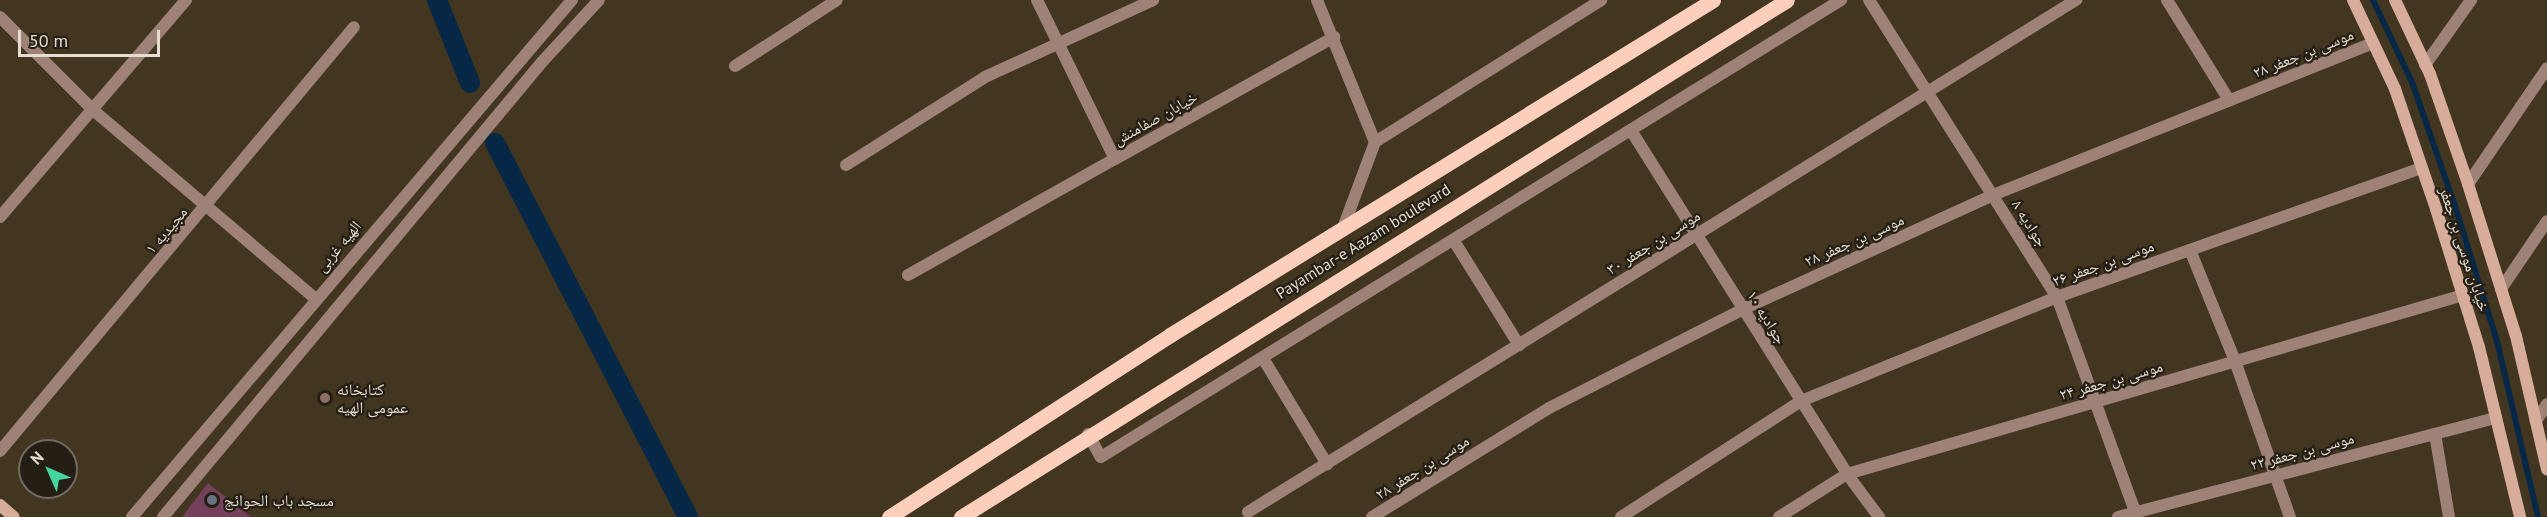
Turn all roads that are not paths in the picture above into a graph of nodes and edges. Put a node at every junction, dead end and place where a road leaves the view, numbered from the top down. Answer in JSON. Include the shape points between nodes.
{"nodes":[{"id":1,"x":186,"y":0,"type":"edge"},
{"id":2,"x":572,"y":0,"type":"edge"},
{"id":3,"x":599,"y":0,"type":"edge"},
{"id":4,"x":837,"y":0,"type":"edge"},
{"id":5,"x":1037,"y":0,"type":"edge"},
{"id":6,"x":1153,"y":0,"type":"edge"},
{"id":7,"x":1317,"y":0,"type":"edge"},
{"id":8,"x":1601,"y":0,"type":"edge"},
{"id":9,"x":1713,"y":0,"type":"edge"},
{"id":10,"x":1787,"y":0,"type":"edge"},
{"id":11,"x":1841,"y":0,"type":"edge"},
{"id":12,"x":1869,"y":0,"type":"edge"},
{"id":13,"x":2076,"y":0,"type":"edge"},
{"id":14,"x":2167,"y":0,"type":"edge"},
{"id":15,"x":2353,"y":0,"type":"edge"},
{"id":16,"x":2395,"y":0,"type":"edge"},
{"id":17,"x":2471,"y":0,"type":"edge"},
{"id":18,"x":0,"y":17,"type":"edge"},
{"id":19,"x":354,"y":27,"type":"dead end"},
{"id":20,"x":1334,"y":37,"type":"junction"},
{"id":21,"x":1056,"y":43,"type":"junction"},
{"id":22,"x":2373,"y":43,"type":"junction"},
{"id":23,"x":2425,"y":64,"type":"junction"},
{"id":24,"x":735,"y":66,"type":"dead end"},
{"id":25,"x":2547,"y":68,"type":"edge"},
{"id":26,"x":1928,"y":92,"type":"junction"},
{"id":27,"x":2229,"y":100,"type":"junction"},
{"id":28,"x":93,"y":110,"type":"junction"},
{"id":29,"x":1632,"y":132,"type":"junction"},
{"id":30,"x":1375,"y":142,"type":"junction"},
{"id":31,"x":1115,"y":159,"type":"junction"},
{"id":32,"x":846,"y":165,"type":"dead end"},
{"id":33,"x":2422,"y":168,"type":"junction"},
{"id":34,"x":2468,"y":184,"type":"junction"},
{"id":35,"x":1993,"y":195,"type":"junction"},
{"id":36,"x":208,"y":206,"type":"junction"},
{"id":37,"x":0,"y":218,"type":"edge"},
{"id":38,"x":2547,"y":221,"type":"edge"},
{"id":39,"x":1343,"y":228,"type":"junction"},
{"id":40,"x":1696,"y":235,"type":"junction"},
{"id":41,"x":1454,"y":241,"type":"junction"},
{"id":42,"x":2190,"y":250,"type":"junction"},
{"id":43,"x":909,"y":275,"type":"dead end"},
{"id":44,"x":2501,"y":289,"type":"junction"},
{"id":45,"x":2463,"y":295,"type":"junction"},
{"id":46,"x":2057,"y":297,"type":"junction"},
{"id":47,"x":315,"y":298,"type":"junction"},
{"id":48,"x":1743,"y":309,"type":"junction"},
{"id":49,"x":1519,"y":345,"type":"junction"},
{"id":50,"x":1264,"y":360,"type":"junction"},
{"id":51,"x":2235,"y":361,"type":"junction"},
{"id":52,"x":1801,"y":401,"type":"junction"},
{"id":53,"x":2095,"y":401,"type":"junction"},
{"id":54,"x":2547,"y":404,"type":"edge"},
{"id":55,"x":2496,"y":417,"type":"junction"},
{"id":56,"x":2536,"y":421,"type":"junction"},
{"id":57,"x":1088,"y":434,"type":"junction"},
{"id":58,"x":2435,"y":434,"type":"junction"},
{"id":59,"x":0,"y":450,"type":"edge"},
{"id":60,"x":1327,"y":464,"type":"junction"},
{"id":61,"x":2547,"y":469,"type":"edge"},
{"id":62,"x":1847,"y":474,"type":"junction"},
{"id":63,"x":2276,"y":476,"type":"junction"},
{"id":64,"x":0,"y":505,"type":"edge"},
{"id":65,"x":1248,"y":512,"type":"dead end"},
{"id":66,"x":2136,"y":515,"type":"edge"},
{"id":67,"x":14,"y":517,"type":"edge"},
{"id":68,"x":132,"y":517,"type":"edge"},
{"id":69,"x":163,"y":517,"type":"edge"},
{"id":70,"x":889,"y":517,"type":"edge"},
{"id":71,"x":961,"y":517,"type":"edge"},
{"id":72,"x":1372,"y":517,"type":"edge"},
{"id":73,"x":1621,"y":517,"type":"edge"},
{"id":74,"x":1779,"y":517,"type":"edge"},
{"id":75,"x":1879,"y":517,"type":"edge"},
{"id":76,"x":2118,"y":517,"type":"edge"},
{"id":77,"x":2290,"y":517,"type":"edge"},
{"id":78,"x":2449,"y":517,"type":"edge"},
{"id":79,"x":2520,"y":517,"type":"edge"}],
"edges":[{"from":1,"to":28,"type":"street"},
{"from":2,"to":47,"type":"street","name":"الهیه غربی"},
{"from":3,"to":69,"type":"street","via":[[534,71]]},
{"from":4,"to":24,"type":"street"},
{"from":5,"to":21,"type":"street","name":"خیابان صفامنش"},
{"from":6,"to":21,"type":"street"},
{"from":7,"to":20,"type":"street"},
{"from":8,"to":30,"type":"street"},
{"from":9,"to":39,"type":"main road","name":"Payambar-e Aazam boulevard"},
{"from":10,"to":57,"type":"main road","name":"Payambar-e Aazam boulevard"},
{"from":11,"to":29,"type":"street"},
{"from":12,"to":26,"type":"street","name":"جوادیه ۸"},
{"from":13,"to":26,"type":"street","name":"موسی بن جعفر ۳۰"},
{"from":14,"to":27,"type":"street"},
{"from":15,"to":22,"type":"main road","name":"خیابان موسی بن جعفر"},
{"from":16,"to":23,"type":"main road","name":"خیابان موسی بن جعفر"},
{"from":17,"to":23,"type":"street"},
{"from":18,"to":28,"type":"street"},
{"from":19,"to":36,"type":"street","name":"مجیدیه ۱"},
{"from":20,"to":30,"type":"street"},
{"from":20,"to":31,"type":"street","name":"خیابان صفامنش"},
{"from":21,"to":31,"type":"street","name":"خیابان صفامنش"},
{"from":21,"to":32,"type":"street","via":[[985,76]]},
{"from":22,"to":27,"type":"street","name":"موسی بن جعفر ۲۸"},
{"from":22,"to":33,"type":"main road","name":"خیابان موسی بن جعفر"},
{"from":23,"to":34,"type":"main road","name":"خیابان موسی بن جعفر"},
{"from":25,"to":34,"type":"street"},
{"from":26,"to":35,"type":"street","name":"جوادیه ۸"},
{"from":26,"to":40,"type":"street","name":"موسی بن جعفر ۳۰"},
{"from":27,"to":35,"type":"street","name":"موسی بن جعفر ۲۸"},
{"from":28,"to":36,"type":"street"},
{"from":28,"to":37,"type":"street"},
{"from":29,"to":40,"type":"street","name":"جوادیه ۱۰"},
{"from":29,"to":41,"type":"street"},
{"from":30,"to":39,"type":"street"},
{"from":31,"to":43,"type":"street"},
{"from":33,"to":42,"type":"street","name":"موسی بن جعفر ۲۶"},
{"from":33,"to":45,"type":"main road","name":"خیابان موسی بن جعفر"},
{"from":34,"to":44,"type":"main road","name":"خیابان موسی بن جعفر"},
{"from":35,"to":46,"type":"street","name":"جوادیه ۸"},
{"from":35,"to":48,"type":"street","name":"موسی بن جعفر ۲۸"},
{"from":36,"to":47,"type":"street"},
{"from":36,"to":59,"type":"street","name":"مجیدیه ۱"},
{"from":38,"to":44,"type":"street"},
{"from":39,"to":70,"type":"main road","name":"Payambar-e Aazam boulevard"},
{"from":40,"to":48,"type":"street","name":"جوادیه ۱۰"},
{"from":40,"to":49,"type":"street","name":"موسی بن جعفر ۳۰"},
{"from":41,"to":49,"type":"street"},
{"from":41,"to":50,"type":"street"},
{"from":42,"to":46,"type":"street","name":"موسی بن جعفر ۲۶"},
{"from":42,"to":51,"type":"street"},
{"from":44,"to":56,"type":"main road","name":"خیابان موسی بن جعفر"},
{"from":45,"to":51,"type":"street","name":"موسی بن جعفر ۲۴"},
{"from":45,"to":55,"type":"main road","name":"خیابان موسی بن جعفر"},
{"from":46,"to":52,"type":"street","name":"موسی بن جعفر ۲۶"},
{"from":46,"to":53,"type":"street","name":"جوادیه ۸"},
{"from":47,"to":68,"type":"street","name":"الهیه غربی"},
{"from":48,"to":52,"type":"street","name":"جوادیه ۱۰"},
{"from":48,"to":72,"type":"street","name":"موسی بن جعفر ۲۸","via":[[1549,408]]},
{"from":49,"to":60,"type":"street","name":"موسی بن جعفر ۳۰"},
{"from":50,"to":57,"type":"street","via":[[1101,457]]},
{"from":50,"to":60,"type":"street"},
{"from":51,"to":53,"type":"street","name":"موسی بن جعفر ۲۴"},
{"from":51,"to":63,"type":"street"},
{"from":52,"to":62,"type":"street","name":"جوادیه ۱۰"},
{"from":52,"to":73,"type":"street","name":"موسی بن جعفر ۲۶"},
{"from":53,"to":62,"type":"street","name":"موسی بن جعفر ۲۴"},
{"from":53,"to":66,"type":"street","name":"جوادیه ۸"},
{"from":54,"to":56,"type":"street"},
{"from":55,"to":58,"type":"street","name":"موسی بن جعفر ۲۲"},
{"from":55,"to":79,"type":"main road","name":"خیابان موسی بن جعفر"},
{"from":56,"to":61,"type":"main road","name":"خیابان موسی بن جعفر"},
{"from":57,"to":71,"type":"main road","name":"Payambar-e Aazam boulevard"},
{"from":58,"to":63,"type":"street","name":"موسی بن جعفر ۲۲"},
{"from":58,"to":78,"type":"street"},
{"from":60,"to":65,"type":"street","name":"موسی بن جعفر ۳۰"},
{"from":62,"to":74,"type":"street","name":"موسی بن جعفر ۲۴"},
{"from":62,"to":75,"type":"street","name":"جوادیه ۱۰"},
{"from":63,"to":66,"type":"street","name":"موسی بن جعفر ۲۲"},
{"from":63,"to":77,"type":"street"},
{"from":64,"to":67,"type":"main road"},
{"from":66,"to":76,"type":"street","name":"موسی بن جعفر ۲۲"}]}
